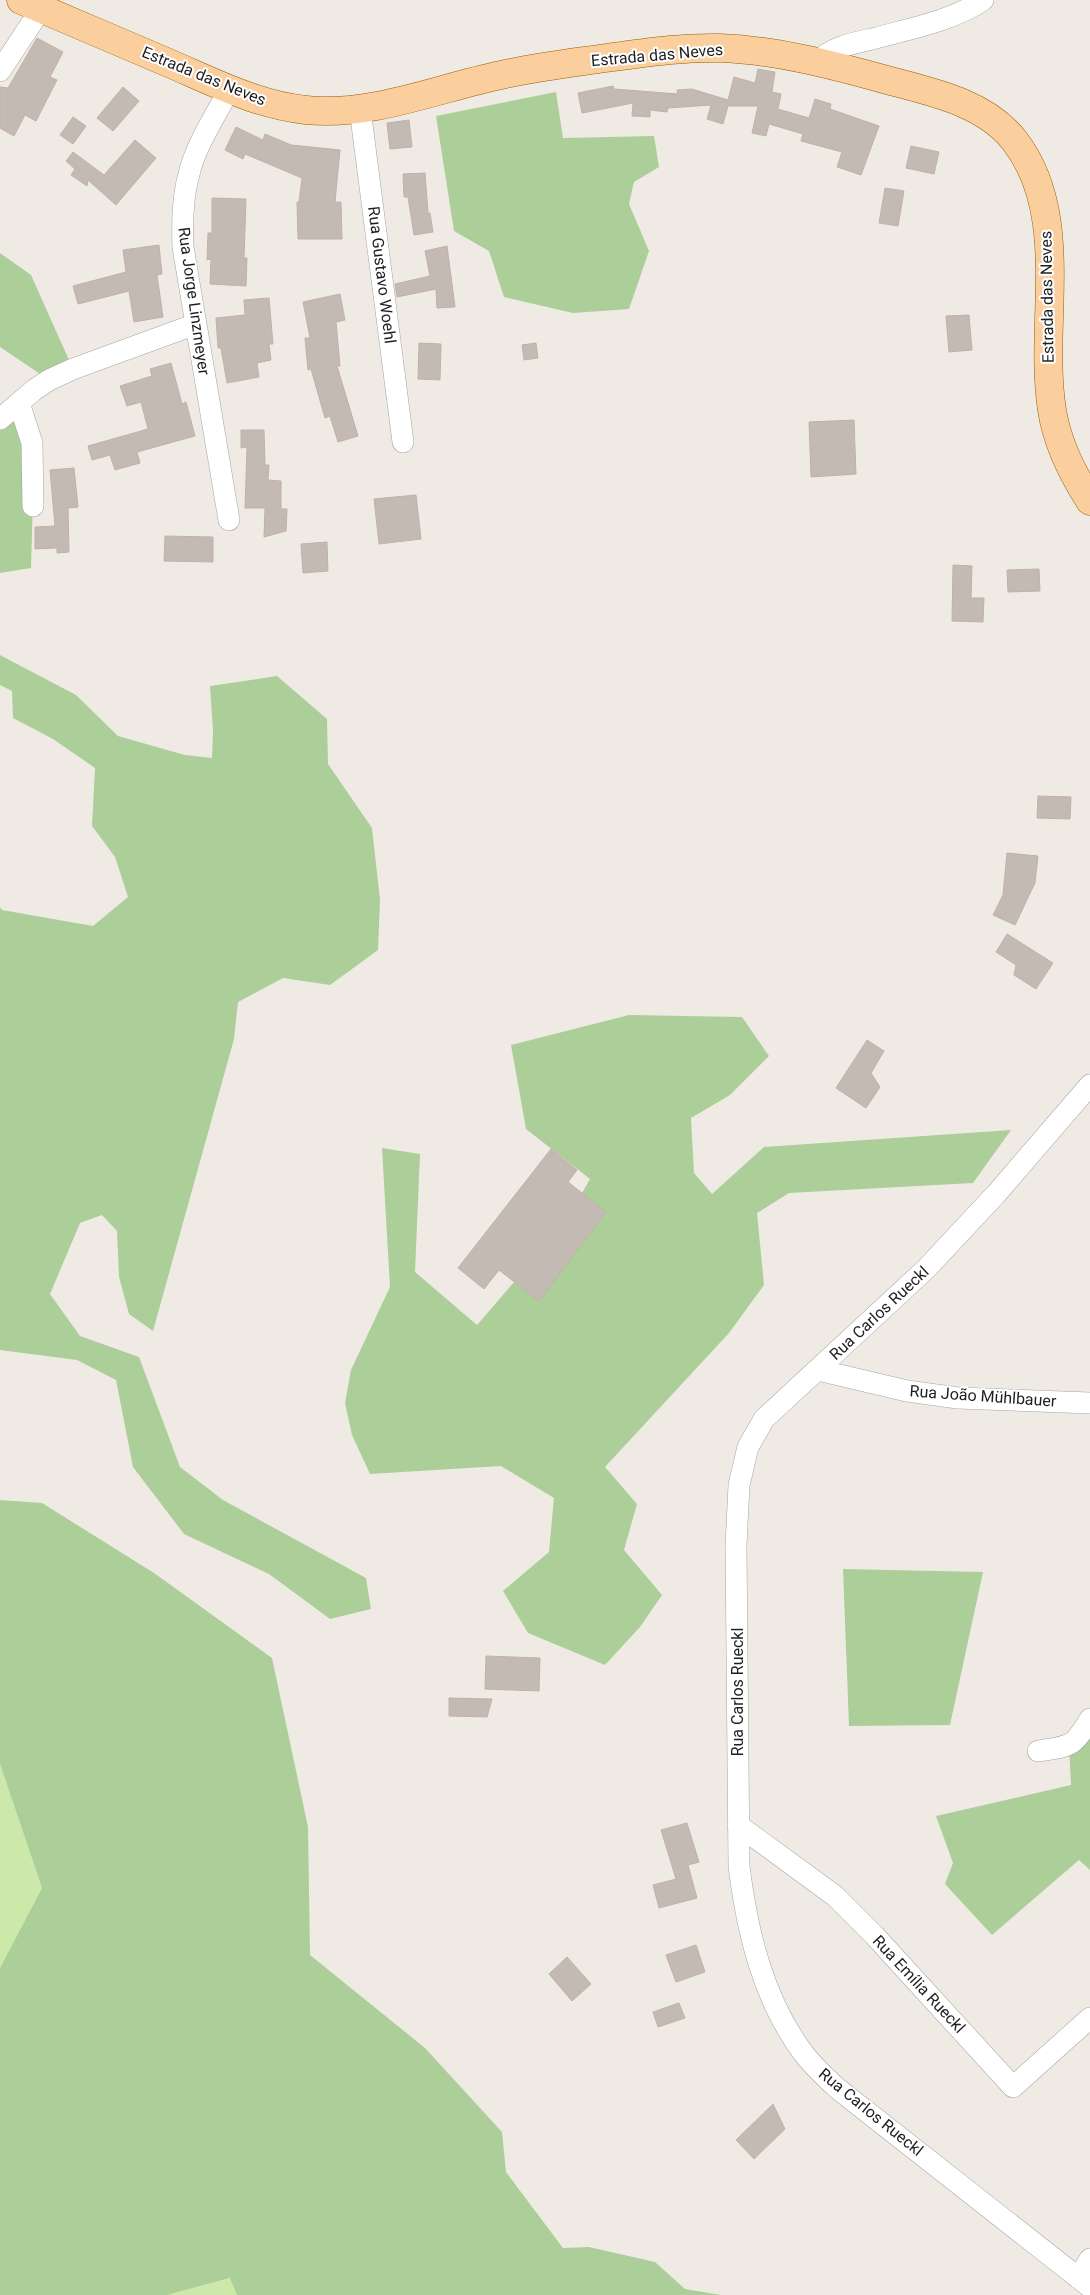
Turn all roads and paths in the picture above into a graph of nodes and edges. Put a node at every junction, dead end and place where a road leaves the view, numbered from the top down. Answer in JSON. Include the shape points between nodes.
{"nodes":[{"id":1,"x":984,"y":0,"type":"edge"},
{"id":2,"x":31,"y":4,"type":"edge"},
{"id":3,"x":817,"y":62,"type":"junction"},
{"id":4,"x":0,"y":70,"type":"edge"},
{"id":5,"x":229,"y":89,"type":"junction"},
{"id":6,"x":360,"y":109,"type":"junction"},
{"id":7,"x":196,"y":324,"type":"junction"},
{"id":8,"x":19,"y":403,"type":"junction"},
{"id":9,"x":0,"y":419,"type":"edge"},
{"id":10,"x":403,"y":442,"type":"dead end"},
{"id":11,"x":1090,"y":501,"type":"edge"},
{"id":12,"x":33,"y":506,"type":"dead end"},
{"id":13,"x":229,"y":520,"type":"dead end"},
{"id":14,"x":1090,"y":1086,"type":"edge"},
{"id":15,"x":818,"y":1370,"type":"junction"},
{"id":16,"x":1090,"y":1403,"type":"edge"},
{"id":17,"x":1090,"y":1719,"type":"edge"},
{"id":18,"x":1038,"y":1751,"type":"dead end"},
{"id":19,"x":738,"y":1825,"type":"junction"},
{"id":20,"x":1090,"y":2018,"type":"edge"},
{"id":21,"x":1090,"y":2259,"type":"edge"},
{"id":22,"x":1084,"y":2283,"type":"edge"}],
"edges":[{"from":1,"to":3,"type":"street","via":[[939,21],[832,49]]},
{"from":2,"to":4,"type":"street"},
{"from":2,"to":5,"type":"main road","name":"Estrada das Neves"},
{"from":3,"to":6,"type":"main road","name":"Estrada das Neves","via":[[716,48],[644,53],[504,74]]},
{"from":3,"to":11,"type":"main road","name":"Estrada das Neves","via":[[959,102],[1005,130],[1024,154],[1040,194],[1048,233],[1051,409],[1063,452]]},
{"from":5,"to":6,"type":"main road","name":"Estrada das Neves","via":[[278,106],[308,110]]},
{"from":5,"to":7,"type":"street","name":"Rua Jorge Linzmeyer","via":[[196,155],[184,198],[183,247]]},
{"from":6,"to":10,"type":"street","name":"Rua Gustavo Woehl"},
{"from":7,"to":8,"type":"street","via":[[73,369],[49,380]]},
{"from":7,"to":13,"type":"street","name":"Rua Jorge Linzmeyer"},
{"from":8,"to":9,"type":"street"},
{"from":8,"to":12,"type":"street","via":[[32,443]]},
{"from":14,"to":15,"type":"street","name":"Rua Carlos Rueckl","via":[[940,1254]]},
{"from":15,"to":16,"type":"street","name":"Rua João Mühlbauer","via":[[907,1391],[958,1398]]},
{"from":15,"to":19,"type":"street","name":"Rua Carlos Rueckl","via":[[764,1419],[748,1447],[740,1477],[736,1546]]},
{"from":17,"to":18,"type":"street","via":[[1069,1746]]},
{"from":19,"to":20,"type":"street","name":"Rua Emília Rueckl","via":[[836,1896],[1013,2086]]},
{"from":19,"to":22,"type":"street","name":"Rua Carlos Rueckl","via":[[739,1866],[753,1943],[775,2006],[804,2054],[866,2112]]},
{"from":21,"to":22,"type":"street"}]}
